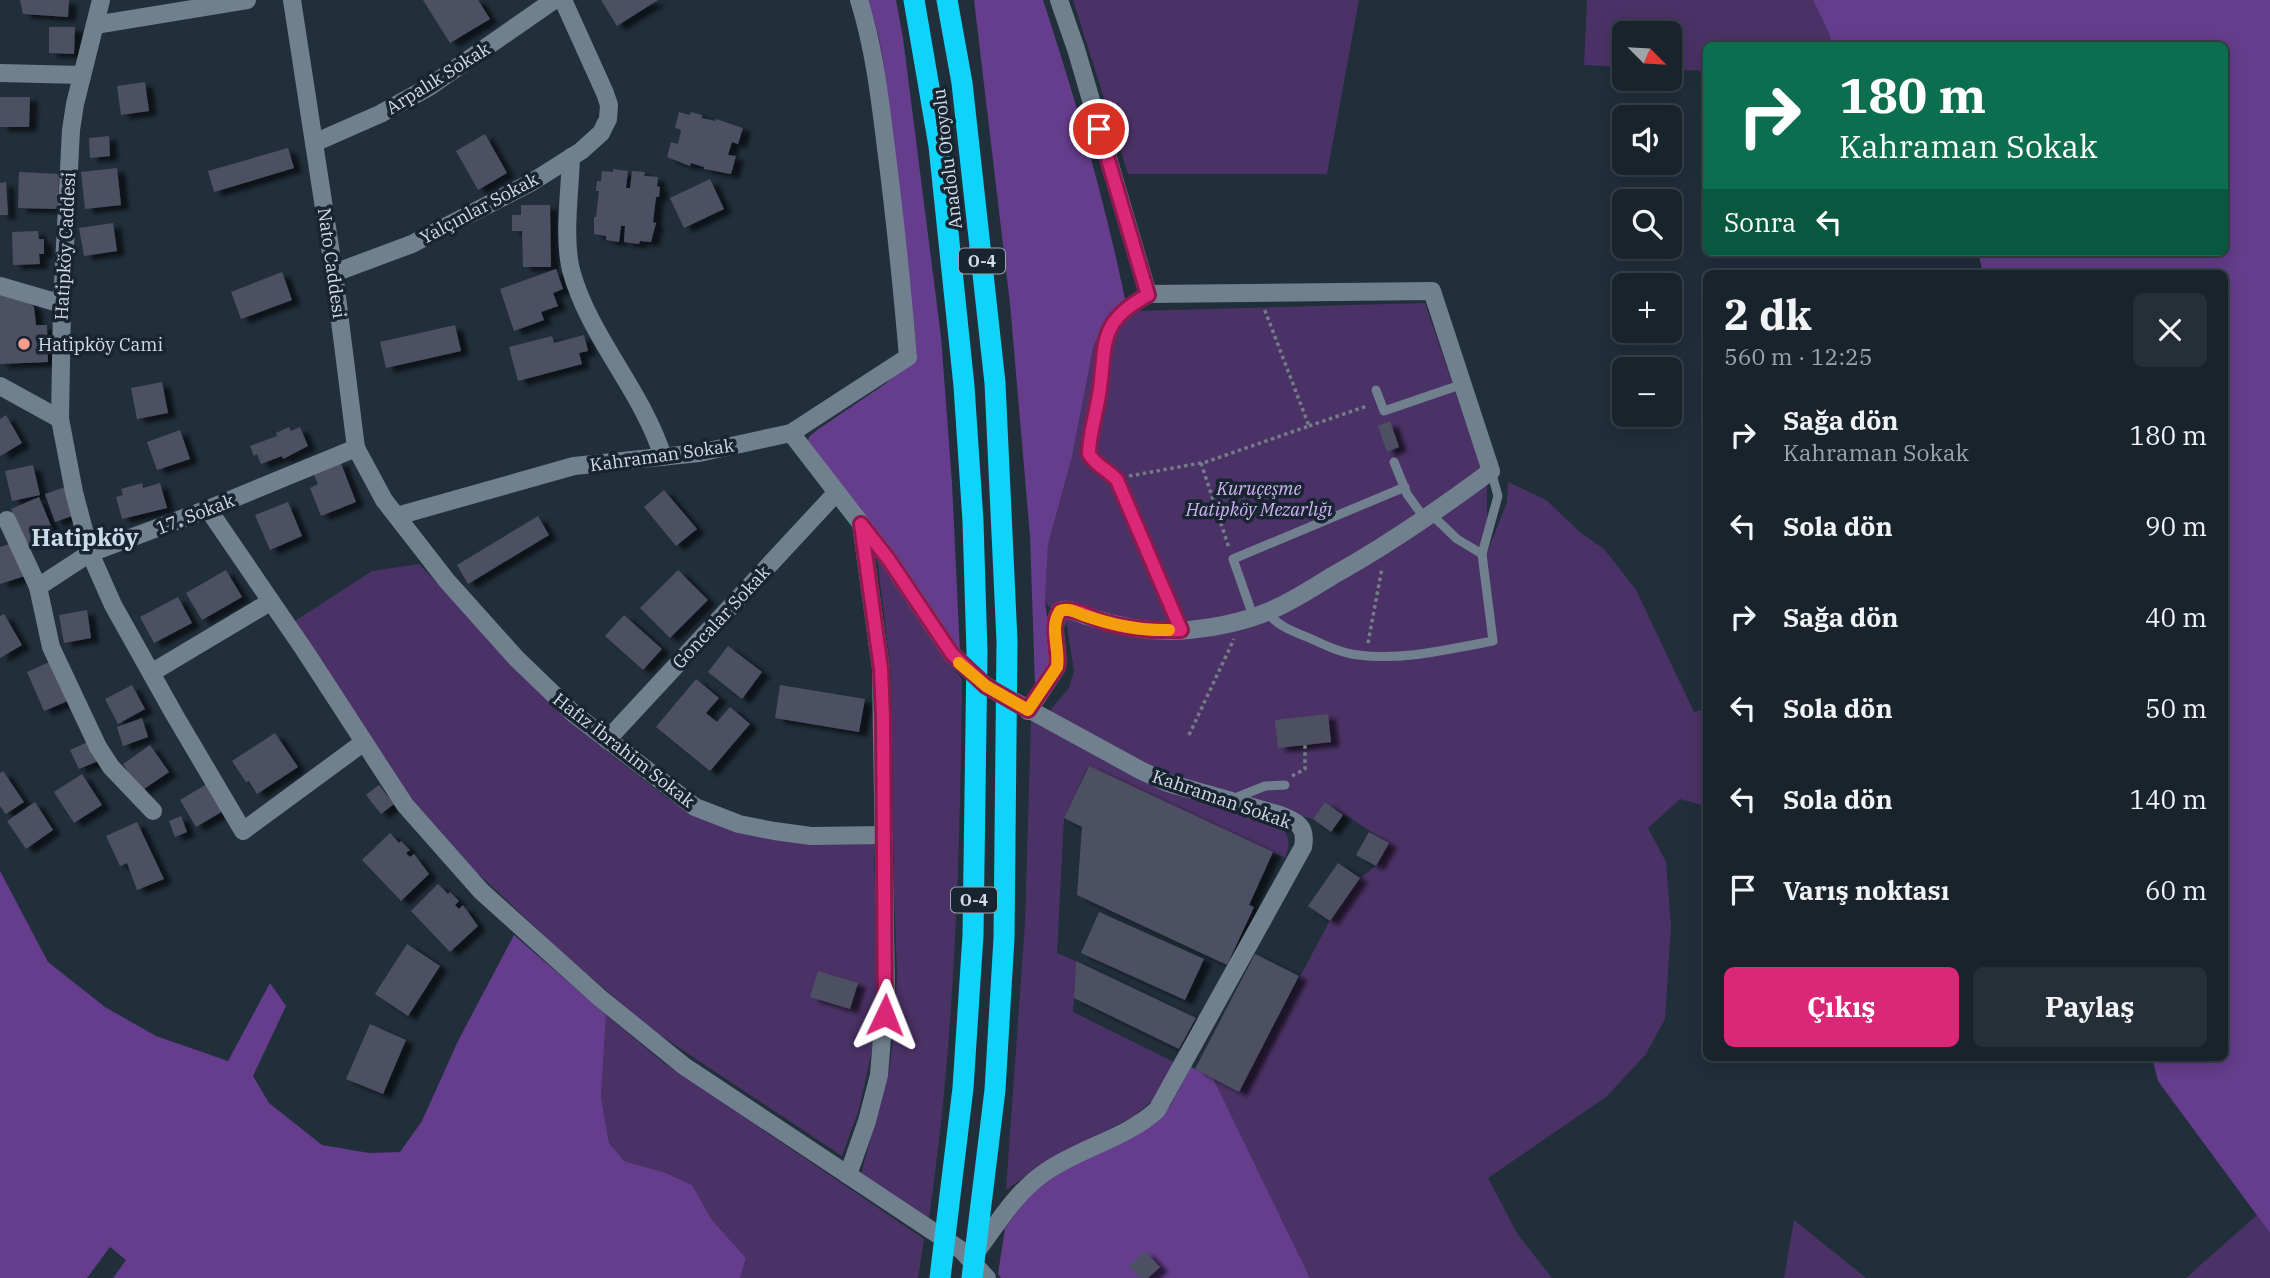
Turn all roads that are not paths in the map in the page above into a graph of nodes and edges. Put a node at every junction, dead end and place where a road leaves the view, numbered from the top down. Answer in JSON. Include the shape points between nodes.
{"nodes":[{"id":1,"x":101,"y":0,"type":"edge"},
{"id":2,"x":247,"y":0,"type":"edge"},
{"id":3,"x":292,"y":0,"type":"edge"},
{"id":4,"x":554,"y":0,"type":"edge"},
{"id":5,"x":563,"y":0,"type":"edge"},
{"id":6,"x":859,"y":0,"type":"edge"},
{"id":7,"x":914,"y":0,"type":"edge"},
{"id":8,"x":947,"y":0,"type":"edge"},
{"id":9,"x":1059,"y":0,"type":"edge"},
{"id":10,"x":95,"y":25,"type":"junction"},
{"id":11,"x":0,"y":73,"type":"edge"},
{"id":12,"x":82,"y":75,"type":"junction"},
{"id":13,"x":314,"y":143,"type":"junction"},
{"id":14,"x":571,"y":158,"type":"junction"},
{"id":15,"x":334,"y":273,"type":"junction"},
{"id":16,"x":0,"y":286,"type":"edge"},
{"id":17,"x":1148,"y":295,"type":"junction"},
{"id":18,"x":62,"y":304,"type":"junction"},
{"id":19,"x":1462,"y":384,"type":"junction"},
{"id":20,"x":0,"y":386,"type":"edge"},
{"id":21,"x":1376,"y":390,"type":"dead end"},
{"id":22,"x":60,"y":419,"type":"junction"},
{"id":23,"x":791,"y":433,"type":"junction"},
{"id":24,"x":356,"y":448,"type":"junction"},
{"id":25,"x":663,"y":457,"type":"junction"},
{"id":26,"x":1394,"y":462,"type":"dead end"},
{"id":27,"x":1492,"y":471,"type":"junction"},
{"id":28,"x":1405,"y":487,"type":"junction"},
{"id":29,"x":836,"y":493,"type":"junction"},
{"id":30,"x":208,"y":509,"type":"junction"},
{"id":31,"x":397,"y":516,"type":"junction"},
{"id":32,"x":1429,"y":517,"type":"junction"},
{"id":33,"x":7,"y":520,"type":"dead end"},
{"id":34,"x":861,"y":524,"type":"junction"},
{"id":35,"x":90,"y":553,"type":"junction"},
{"id":36,"x":1482,"y":554,"type":"junction"},
{"id":37,"x":38,"y":587,"type":"junction"},
{"id":38,"x":270,"y":602,"type":"junction"},
{"id":39,"x":1254,"y":615,"type":"junction"},
{"id":40,"x":1181,"y":630,"type":"junction"},
{"id":41,"x":151,"y":673,"type":"junction"},
{"id":42,"x":1028,"y":710,"type":"junction"},
{"id":43,"x":607,"y":740,"type":"junction"},
{"id":44,"x":364,"y":742,"type":"junction"},
{"id":45,"x":1285,"y":785,"type":"road end"},
{"id":46,"x":1227,"y":801,"type":"junction"},
{"id":47,"x":153,"y":811,"type":"dead end"},
{"id":48,"x":884,"y":835,"type":"junction"},
{"id":49,"x":848,"y":1175,"type":"junction"},
{"id":50,"x":971,"y":1269,"type":"edge"},
{"id":51,"x":940,"y":1278,"type":"edge"},
{"id":52,"x":987,"y":1278,"type":"edge"}],
"edges":[{"from":1,"to":10,"type":"street","name":"Hatipköy Caddesi"},
{"from":2,"to":10,"type":"street"},
{"from":3,"to":13,"type":"street","name":"Nato Caddesi"},
{"from":4,"to":13,"type":"street","name":"Arpalık Sokak","via":[[429,87]]},
{"from":5,"to":14,"type":"street","name":"Yalçınlar Sokak","via":[[609,105],[601,133]]},
{"from":6,"to":23,"type":"street","via":[[882,117],[908,357]]},
{"from":7,"to":51,"type":"highway","name":"Anadolu Otoyolu","number":"O-4","via":[[939,146],[964,386],[977,653],[973,935],[963,1088]]},
{"from":8,"to":50,"type":"highway","name":"Anadolu Otoyolu","number":"O-4","via":[[962,83],[995,383],[1007,731],[1004,938],[995,1090]]},
{"from":9,"to":17,"type":"street"},
{"from":10,"to":12,"type":"street","name":"Hatipköy Caddesi"},
{"from":11,"to":12,"type":"street"},
{"from":12,"to":18,"type":"street","name":"Hatipköy Caddesi","via":[[71,130]]},
{"from":13,"to":15,"type":"street","name":"Nato Caddesi"},
{"from":14,"to":15,"type":"street","name":"Yalçınlar Sokak","via":[[412,244]]},
{"from":14,"to":25,"type":"street","via":[[568,247],[576,285],[656,434]]},
{"from":15,"to":24,"type":"street","name":"Nato Caddesi"},
{"from":16,"to":18,"type":"street"},
{"from":17,"to":19,"type":"street","via":[[1432,291]]},
{"from":17,"to":40,"type":"lane","via":[[1130,304],[1111,325],[1089,454],[1115,478]]},
{"from":18,"to":22,"type":"street","name":"Hatipköy Caddesi"},
{"from":19,"to":21,"type":"lane","via":[[1384,411]]},
{"from":19,"to":27,"type":"street"},
{"from":20,"to":22,"type":"street"},
{"from":22,"to":35,"type":"street","name":"Hatipköy Caddesi"},
{"from":23,"to":25,"type":"street","name":"Kahraman Sokak"},
{"from":23,"to":29,"type":"street","name":"Kahraman Sokak"},
{"from":24,"to":30,"type":"street","name":"17. Sokak"},
{"from":24,"to":31,"type":"street","name":"Nato Caddesi"},
{"from":25,"to":31,"type":"street","name":"Kahraman Sokak","via":[[574,466]]},
{"from":26,"to":28,"type":"lane"},
{"from":27,"to":32,"type":"street"},
{"from":27,"to":36,"type":"lane","via":[[1498,496]]},
{"from":28,"to":32,"type":"lane"},
{"from":28,"to":39,"type":"lane","via":[[1233,559]]},
{"from":29,"to":34,"type":"street","name":"Kahraman Sokak"},
{"from":29,"to":43,"type":"street","name":"Goncalar Sokak"},
{"from":30,"to":35,"type":"street","name":"17. Sokak"},
{"from":30,"to":38,"type":"street"},
{"from":31,"to":43,"type":"street","name":"Hafız İbrahim Sokak","via":[[516,658]]},
{"from":32,"to":36,"type":"lane"},
{"from":32,"to":39,"type":"street","via":[[1276,608]]},
{"from":33,"to":37,"type":"street"},
{"from":34,"to":42,"type":"street","name":"Kahraman Sokak","via":[[952,654],[986,686]]},
{"from":34,"to":48,"type":"street","via":[[881,669]]},
{"from":35,"to":37,"type":"street","name":"17. Sokak"},
{"from":35,"to":41,"type":"street","name":"Hatipköy Caddesi"},
{"from":36,"to":39,"type":"lane","via":[[1493,641],[1425,654],[1366,656],[1336,649],[1271,617]]},
{"from":37,"to":47,"type":"street","via":[[51,646],[99,747],[111,767]]},
{"from":38,"to":41,"type":"street"},
{"from":38,"to":44,"type":"street"},
{"from":39,"to":40,"type":"street"},
{"from":40,"to":42,"type":"street","via":[[1109,624],[1072,610],[1060,611],[1054,625],[1057,667]]},
{"from":41,"to":44,"type":"street","name":"Hatipköy Caddesi","via":[[243,831]]},
{"from":42,"to":46,"type":"street","name":"Kahraman Sokak","via":[[1149,775]]},
{"from":43,"to":48,"type":"street","name":"Hafız İbrahim Sokak","via":[[710,815],[811,836]]},
{"from":44,"to":49,"type":"street","via":[[405,805],[445,852],[572,973],[684,1066]]},
{"from":45,"to":46,"type":"lane","via":[[1265,786]]},
{"from":46,"to":50,"type":"street","name":"Kahraman Sokak","via":[[1296,822],[1305,837],[1303,847],[1163,1100],[1131,1129],[1043,1173],[1029,1185]]},
{"from":48,"to":49,"type":"street","via":[[884,1040],[876,1087]]},
{"from":49,"to":50,"type":"street","via":[[961,1250]]},
{"from":50,"to":52,"type":"street"}]}
